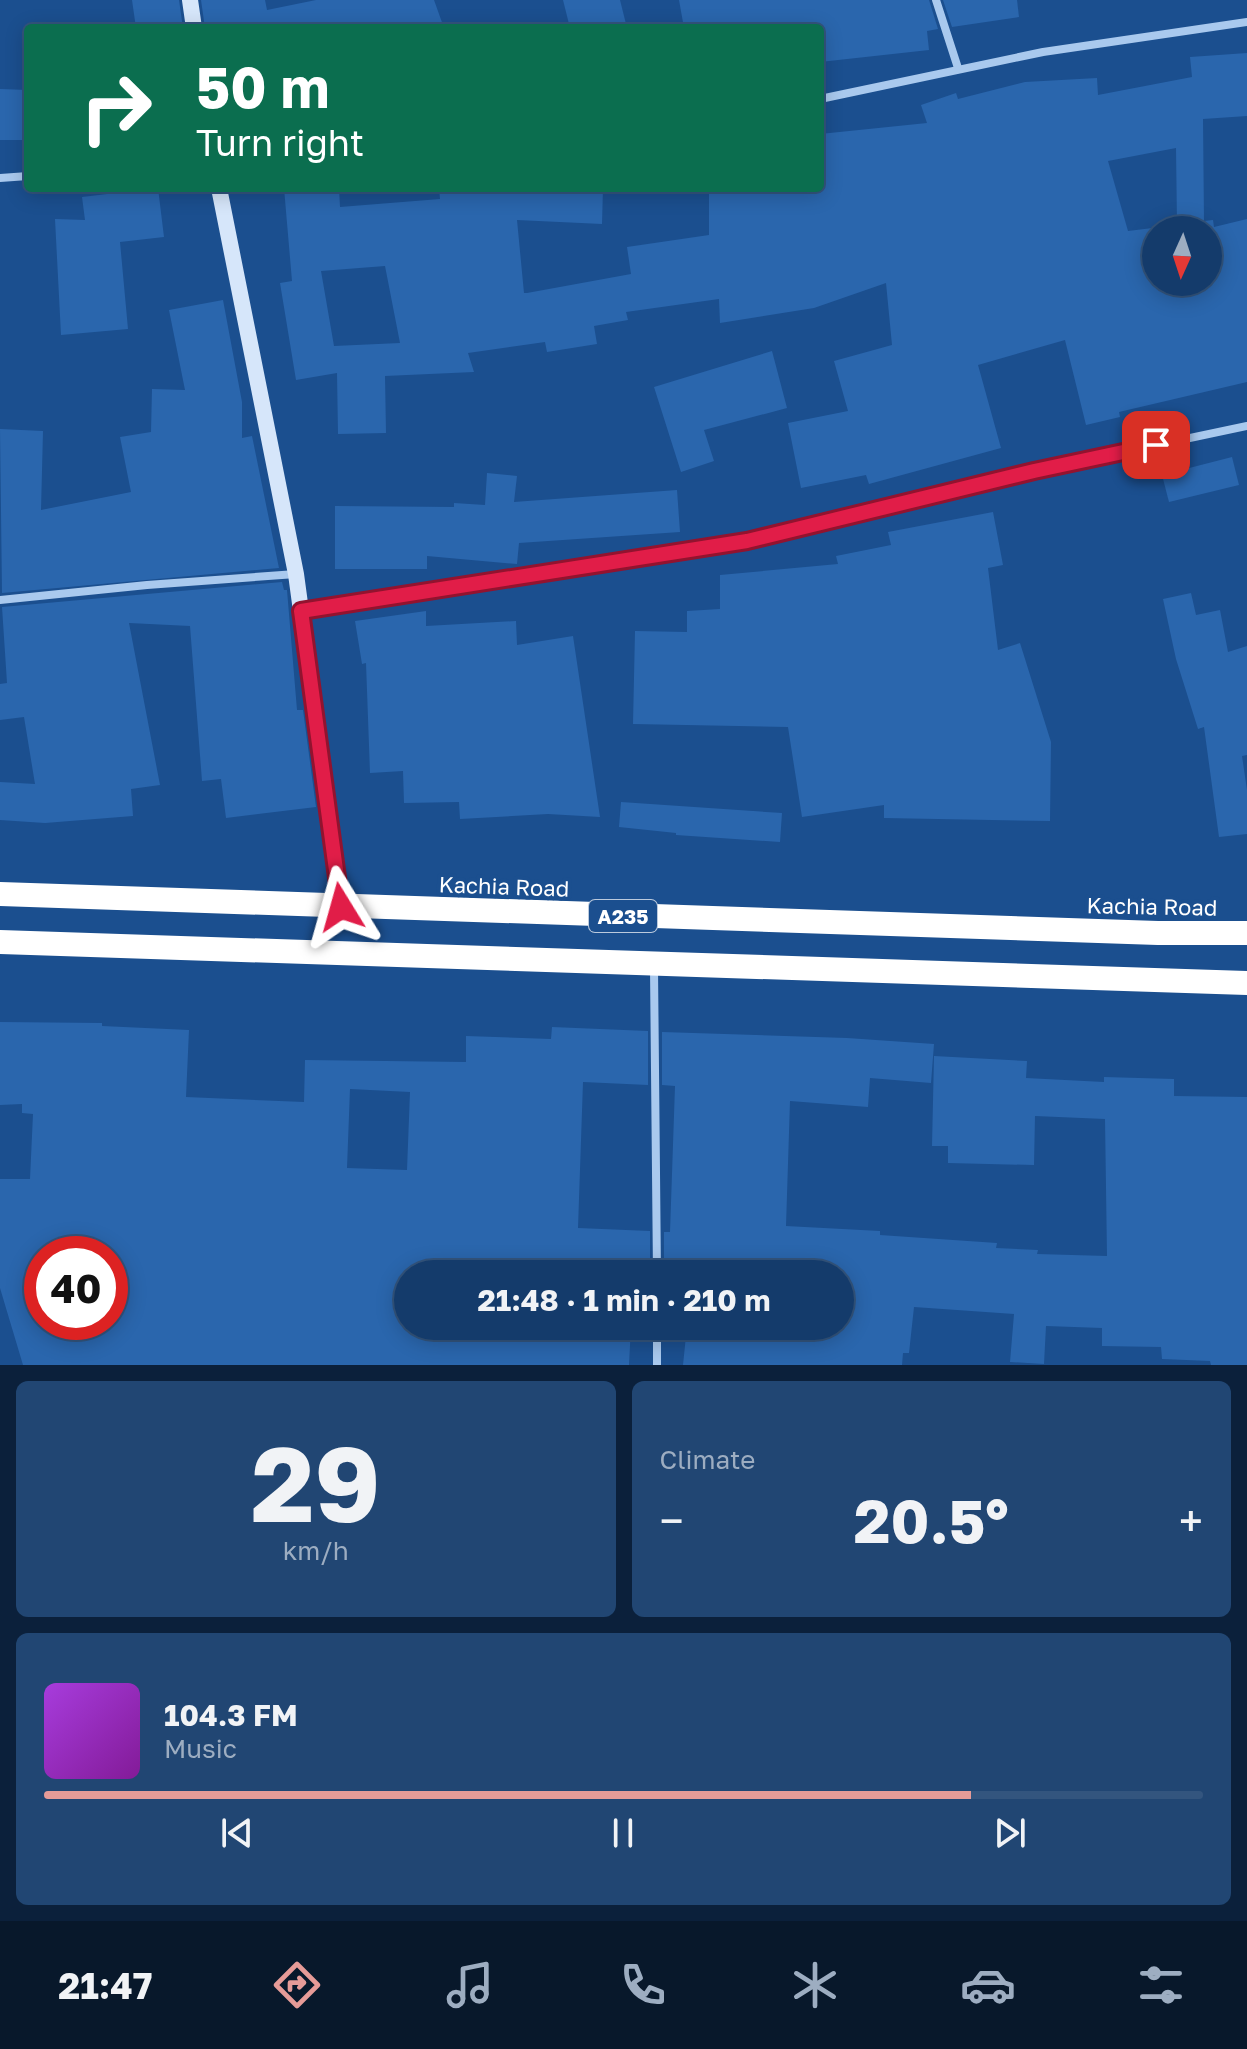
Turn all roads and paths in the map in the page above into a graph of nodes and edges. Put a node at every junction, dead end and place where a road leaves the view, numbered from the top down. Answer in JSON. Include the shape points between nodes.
{"nodes":[{"id":1,"x":190,"y":0,"type":"edge"},
{"id":2,"x":936,"y":0,"type":"edge"},
{"id":3,"x":1247,"y":22,"type":"edge"},
{"id":4,"x":193,"y":24,"type":"edge"},
{"id":5,"x":958,"y":68,"type":"junction"},
{"id":6,"x":824,"y":98,"type":"edge"},
{"id":7,"x":24,"y":176,"type":"edge"},
{"id":8,"x":0,"y":178,"type":"edge"},
{"id":9,"x":220,"y":192,"type":"edge"},
{"id":10,"x":1247,"y":426,"type":"edge"},
{"id":11,"x":296,"y":574,"type":"junction"},
{"id":12,"x":0,"y":600,"type":"edge"},
{"id":13,"x":301,"y":611,"type":"junction"},
{"id":14,"x":0,"y":894,"type":"edge"},
{"id":15,"x":341,"y":907,"type":"junction"},
{"id":16,"x":1247,"y":933,"type":"edge"},
{"id":17,"x":0,"y":942,"type":"edge"},
{"id":18,"x":654,"y":963,"type":"junction"},
{"id":19,"x":1236,"y":982,"type":"edge"},
{"id":20,"x":657,"y":1260,"type":"edge"},
{"id":21,"x":657,"y":1340,"type":"edge"},
{"id":22,"x":657,"y":1365,"type":"edge"}],
"edges":[{"from":1,"to":4,"type":"street"},
{"from":2,"to":5,"type":"street"},
{"from":3,"to":5,"type":"street"},
{"from":5,"to":6,"type":"street"},
{"from":7,"to":8,"type":"street"},
{"from":9,"to":11,"type":"street"},
{"from":10,"to":13,"type":"street","via":[[747,541]]},
{"from":11,"to":12,"type":"street"},
{"from":11,"to":13,"type":"street"},
{"from":13,"to":15,"type":"street"},
{"from":14,"to":15,"type":"highway","name":"Kachia Road","number":"A235"},
{"from":15,"to":16,"type":"highway","name":"Kachia Road","number":"A235"},
{"from":17,"to":18,"type":"highway","number":"A235"},
{"from":18,"to":19,"type":"highway","number":"A235"},
{"from":18,"to":20,"type":"street"},
{"from":21,"to":22,"type":"street"}]}
